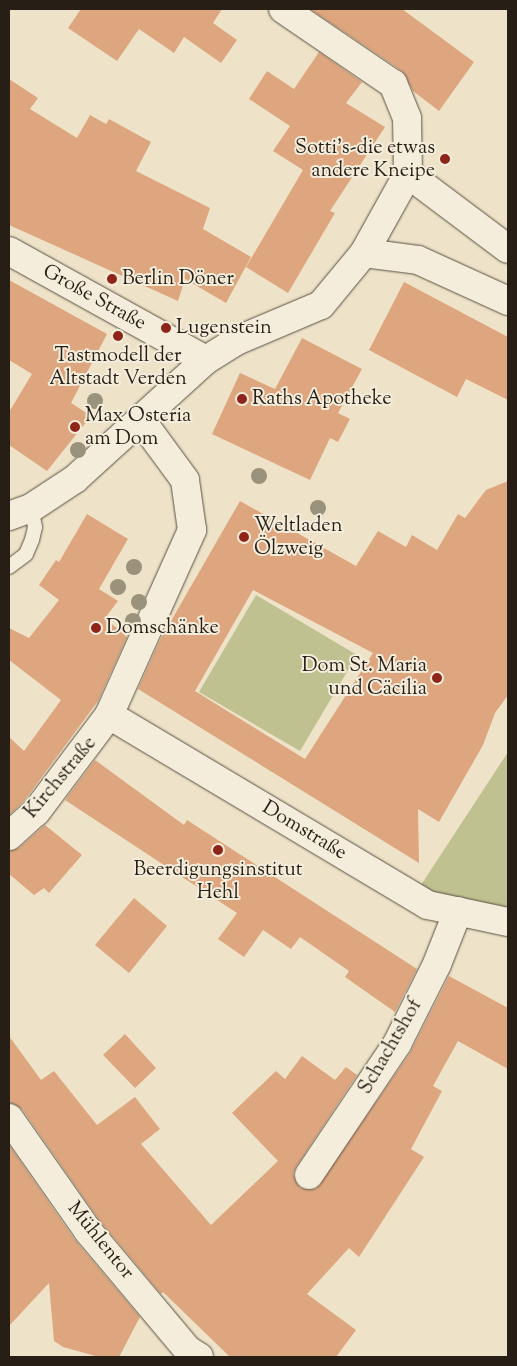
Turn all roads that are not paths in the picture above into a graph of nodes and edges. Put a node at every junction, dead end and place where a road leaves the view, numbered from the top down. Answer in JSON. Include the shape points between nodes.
{"nodes":[{"id":1,"x":283,"y":9,"type":"edge"},
{"id":2,"x":408,"y":174,"type":"junction"},
{"id":3,"x":508,"y":249,"type":"edge"},
{"id":4,"x":9,"y":251,"type":"edge"},
{"id":5,"x":364,"y":254,"type":"junction"},
{"id":6,"x":508,"y":301,"type":"edge"},
{"id":7,"x":206,"y":360,"type":"junction"},
{"id":8,"x":141,"y":420,"type":"junction"},
{"id":9,"x":20,"y":512,"type":"edge"},
{"id":10,"x":9,"y":567,"type":"edge"},
{"id":11,"x":109,"y":716,"type":"junction"},
{"id":12,"x":9,"y":836,"type":"edge"},
{"id":13,"x":458,"y":911,"type":"junction"},
{"id":14,"x":508,"y":922,"type":"edge"},
{"id":15,"x":9,"y":1118,"type":"edge"},
{"id":16,"x":309,"y":1175,"type":"dead end"},
{"id":17,"x":199,"y":1357,"type":"edge"}],
"edges":[{"from":1,"to":2,"type":"street","via":[[393,84],[407,118]]},
{"from":2,"to":3,"type":"street"},
{"from":2,"to":5,"type":"street"},
{"from":4,"to":7,"type":"street","name":"Große Straße"},
{"from":5,"to":6,"type":"street","via":[[418,260]]},
{"from":5,"to":7,"type":"street","via":[[312,311],[236,341]]},
{"from":7,"to":8,"type":"street"},
{"from":8,"to":9,"type":"street","via":[[75,479]]},
{"from":8,"to":11,"type":"street","via":[[185,480],[192,530]]},
{"from":9,"to":10,"type":"lane","via":[[35,527],[26,554]]},
{"from":11,"to":12,"type":"street","name":"Kirchstraße","via":[[36,812]]},
{"from":11,"to":13,"type":"street","name":"Domstraße","via":[[428,905]]},
{"from":13,"to":14,"type":"street","name":"Domstraße"},
{"from":13,"to":16,"type":"street","name":"Schachtshof","via":[[437,964],[397,1044]]},
{"from":15,"to":17,"type":"street","name":"Mühlentor","via":[[88,1231],[188,1350]]}]}
